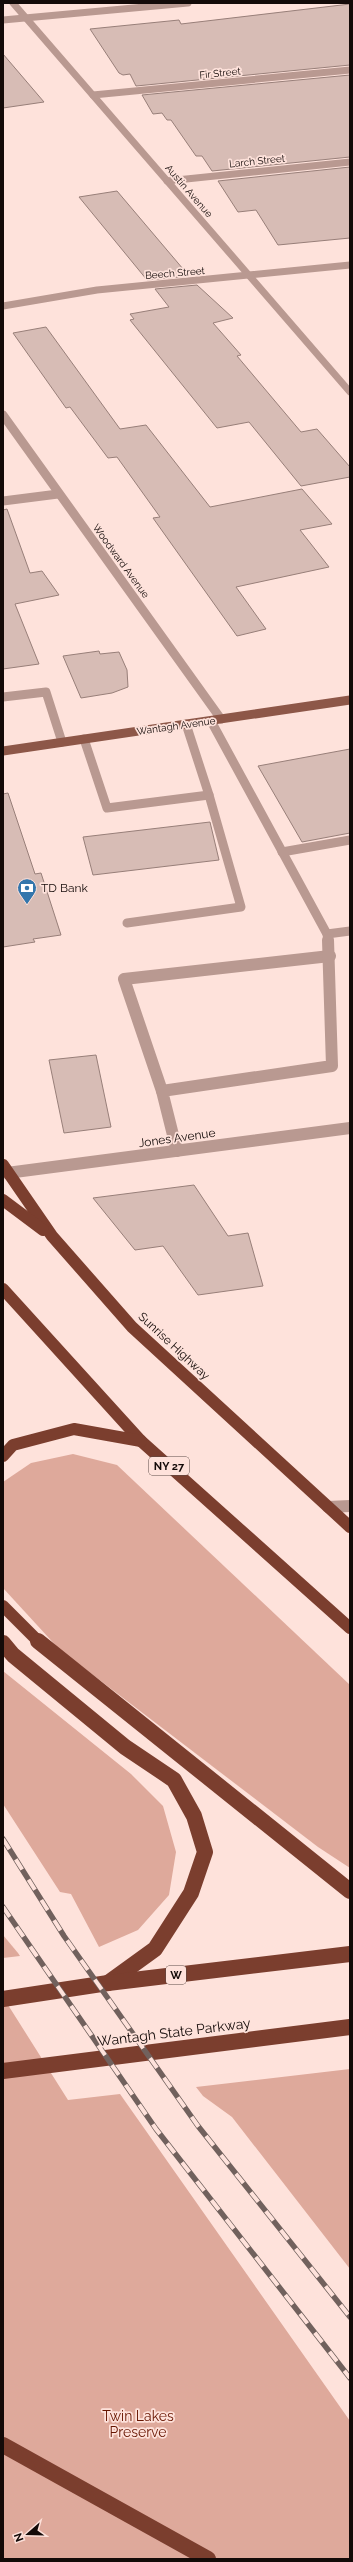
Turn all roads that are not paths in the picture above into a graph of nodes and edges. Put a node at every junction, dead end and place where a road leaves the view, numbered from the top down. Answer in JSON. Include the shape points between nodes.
{"nodes":[{"id":1,"x":13,"y":3,"type":"edge"},
{"id":2,"x":188,"y":3,"type":"edge"},
{"id":3,"x":25,"y":18,"type":"junction"},
{"id":4,"x":3,"y":20,"type":"edge"},
{"id":5,"x":350,"y":70,"type":"edge"},
{"id":6,"x":93,"y":95,"type":"junction"},
{"id":7,"x":350,"y":162,"type":"edge"},
{"id":8,"x":167,"y":181,"type":"junction"},
{"id":9,"x":350,"y":265,"type":"edge"},
{"id":10,"x":249,"y":276,"type":"junction"},
{"id":11,"x":3,"y":306,"type":"edge"},
{"id":12,"x":349,"y":390,"type":"edge"},
{"id":13,"x":3,"y":416,"type":"edge"},
{"id":14,"x":58,"y":494,"type":"junction"},
{"id":15,"x":3,"y":501,"type":"edge"},
{"id":16,"x":3,"y":697,"type":"edge"},
{"id":17,"x":350,"y":700,"type":"edge"},
{"id":18,"x":221,"y":719,"type":"junction"},
{"id":19,"x":210,"y":721,"type":"junction"},
{"id":20,"x":186,"y":724,"type":"junction"},
{"id":21,"x":84,"y":739,"type":"junction"},
{"id":22,"x":62,"y":742,"type":"junction"},
{"id":23,"x":3,"y":751,"type":"edge"},
{"id":24,"x":209,"y":795,"type":"junction"},
{"id":25,"x":350,"y":840,"type":"edge"},
{"id":26,"x":282,"y":852,"type":"junction"},
{"id":27,"x":127,"y":923,"type":"dead end"},
{"id":28,"x":350,"y":931,"type":"edge"},
{"id":29,"x":327,"y":934,"type":"junction"},
{"id":30,"x":330,"y":956,"type":"junction"},
{"id":31,"x":162,"y":1091,"type":"junction"},
{"id":32,"x":350,"y":1128,"type":"edge"},
{"id":33,"x":177,"y":1151,"type":"junction"},
{"id":34,"x":5,"y":1169,"type":"edge"},
{"id":35,"x":3,"y":1200,"type":"edge"},
{"id":36,"x":52,"y":1236,"type":"junction"},
{"id":37,"x":3,"y":1289,"type":"edge"},
{"id":38,"x":141,"y":1441,"type":"junction"},
{"id":39,"x":3,"y":1456,"type":"edge"},
{"id":40,"x":350,"y":1506,"type":"edge"},
{"id":41,"x":328,"y":1507,"type":"junction"},
{"id":42,"x":350,"y":1527,"type":"edge"},
{"id":43,"x":3,"y":1606,"type":"edge"},
{"id":44,"x":350,"y":1628,"type":"edge"},
{"id":45,"x":3,"y":1643,"type":"edge"},
{"id":46,"x":350,"y":1891,"type":"edge"},
{"id":47,"x":350,"y":1954,"type":"edge"},
{"id":48,"x":108,"y":1983,"type":"junction"},
{"id":49,"x":3,"y":2000,"type":"edge"},
{"id":50,"x":350,"y":2027,"type":"edge"},
{"id":51,"x":3,"y":2071,"type":"edge"},
{"id":52,"x":3,"y":2446,"type":"edge"},
{"id":53,"x":208,"y":2559,"type":"edge"}],
"edges":[{"from":1,"to":3,"type":"street","name":"Austin Avenue"},
{"from":2,"to":3,"type":"street"},
{"from":3,"to":4,"type":"street"},
{"from":3,"to":6,"type":"street","name":"Austin Avenue"},
{"from":5,"to":6,"type":"street","name":"Fir Street"},
{"from":6,"to":8,"type":"street","name":"Austin Avenue"},
{"from":7,"to":8,"type":"street","name":"Larch Street"},
{"from":8,"to":10,"type":"street","name":"Austin Avenue"},
{"from":9,"to":10,"type":"street","name":"Beech Street"},
{"from":10,"to":11,"type":"street","name":"Beech Street","via":[[97,290]]},
{"from":10,"to":12,"type":"street","name":"Austin Avenue"},
{"from":13,"to":14,"type":"street","name":"Woodward Avenue"},
{"from":14,"to":15,"type":"street"},
{"from":14,"to":18,"type":"street","name":"Woodward Avenue"},
{"from":16,"to":22,"type":"street","via":[[46,692]]},
{"from":17,"to":18,"type":"main road","name":"Wantagh Avenue"},
{"from":18,"to":19,"type":"main road","name":"Wantagh Avenue"},
{"from":19,"to":20,"type":"main road","name":"Wantagh Avenue"},
{"from":19,"to":26,"type":"street"},
{"from":20,"to":21,"type":"main road","name":"Wantagh Avenue"},
{"from":20,"to":24,"type":"street"},
{"from":21,"to":22,"type":"main road","name":"Wantagh Avenue"},
{"from":21,"to":24,"type":"street","via":[[107,808]]},
{"from":22,"to":23,"type":"main road","name":"Wantagh Avenue"},
{"from":24,"to":27,"type":"street","via":[[241,908]]},
{"from":25,"to":26,"type":"street"},
{"from":26,"to":29,"type":"street"},
{"from":28,"to":29,"type":"street"},
{"from":29,"to":30,"type":"street"},
{"from":30,"to":31,"type":"street","via":[[332,1066]]},
{"from":30,"to":31,"type":"street","via":[[124,979]]},
{"from":31,"to":33,"type":"street"},
{"from":32,"to":33,"type":"street","name":"Jones Avenue"},
{"from":33,"to":34,"type":"street","name":"Jones Avenue"},
{"from":34,"to":36,"type":"highway","name":"Sunrise Highway"},
{"from":35,"to":36,"type":"highway"},
{"from":36,"to":41,"type":"highway","name":"Sunrise Highway","via":[[132,1327]]},
{"from":37,"to":38,"type":"highway","number":"NY 27"},
{"from":38,"to":39,"type":"highway","via":[[74,1429],[13,1445]]},
{"from":38,"to":44,"type":"highway","number":"NY 27"},
{"from":40,"to":41,"type":"street"},
{"from":41,"to":42,"type":"highway","name":"Sunrise Highway"},
{"from":43,"to":46,"type":"highway","via":[[36,1640]]},
{"from":45,"to":48,"type":"highway","via":[[12,1654],[125,1747],[174,1780],[194,1816],[205,1852],[191,1893],[155,1949]]},
{"from":47,"to":48,"type":"highway","number":"W"},
{"from":48,"to":49,"type":"highway","number":"W"},
{"from":50,"to":51,"type":"highway","name":"Wantagh State Parkway"},
{"from":52,"to":53,"type":"highway"}]}
